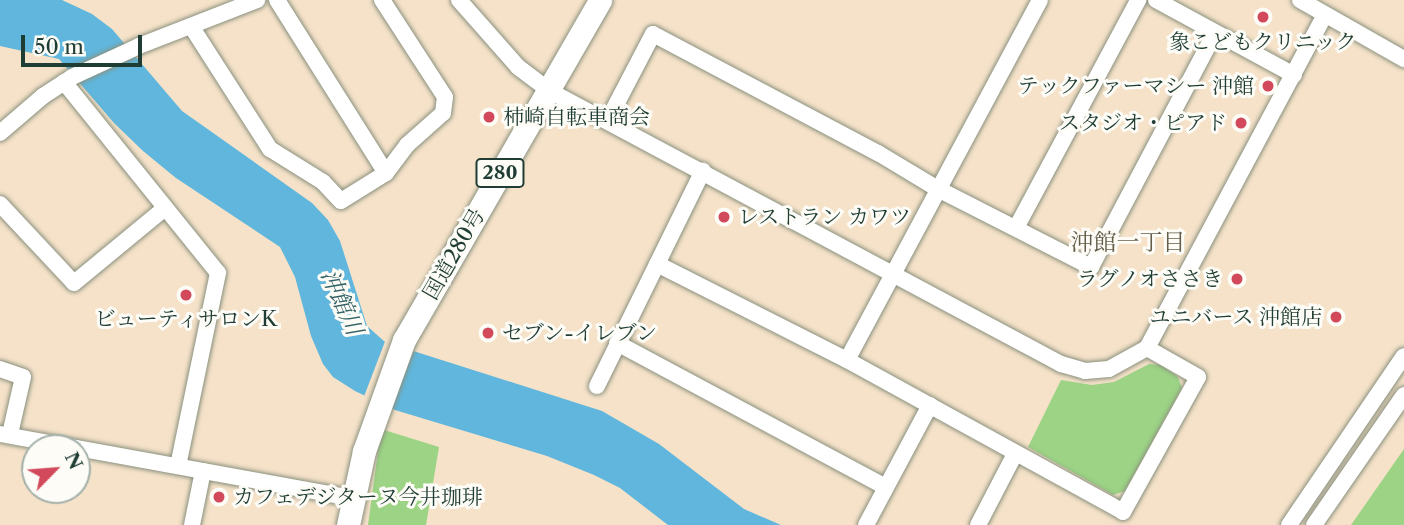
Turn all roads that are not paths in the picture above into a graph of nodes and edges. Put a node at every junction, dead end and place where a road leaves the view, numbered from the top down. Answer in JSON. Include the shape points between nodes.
{"nodes":[{"id":1,"x":257,"y":0,"type":"edge"},
{"id":2,"x":277,"y":0,"type":"edge"},
{"id":3,"x":382,"y":0,"type":"edge"},
{"id":4,"x":458,"y":0,"type":"edge"},
{"id":5,"x":600,"y":0,"type":"edge"},
{"id":6,"x":1040,"y":0,"type":"edge"},
{"id":7,"x":1138,"y":0,"type":"edge"},
{"id":8,"x":1156,"y":0,"type":"edge"},
{"id":9,"x":1300,"y":0,"type":"edge"},
{"id":10,"x":1325,"y":15,"type":"junction"},
{"id":11,"x":191,"y":26,"type":"junction"},
{"id":12,"x":1215,"y":33,"type":"junction"},
{"id":13,"x":1404,"y":59,"type":"edge"},
{"id":14,"x":1294,"y":75,"type":"junction"},
{"id":15,"x":68,"y":79,"type":"junction"},
{"id":16,"x":548,"y":90,"type":"junction"},
{"id":17,"x":608,"y":120,"type":"junction"},
{"id":18,"x":0,"y":133,"type":"edge"},
{"id":19,"x":703,"y":171,"type":"junction"},
{"id":20,"x":386,"y":173,"type":"junction"},
{"id":21,"x":938,"y":189,"type":"junction"},
{"id":22,"x":0,"y":204,"type":"edge"},
{"id":23,"x":165,"y":208,"type":"junction"},
{"id":24,"x":1016,"y":228,"type":"junction"},
{"id":25,"x":657,"y":264,"type":"junction"},
{"id":26,"x":893,"y":274,"type":"junction"},
{"id":27,"x":617,"y":344,"type":"junction"},
{"id":28,"x":1147,"y":348,"type":"junction"},
{"id":29,"x":1404,"y":356,"type":"edge"},
{"id":30,"x":847,"y":360,"type":"junction"},
{"id":31,"x":0,"y":369,"type":"edge"},
{"id":32,"x":597,"y":386,"type":"dead end"},
{"id":33,"x":1404,"y":395,"type":"edge"},
{"id":34,"x":930,"y":405,"type":"junction"},
{"id":35,"x":5,"y":434,"type":"edge"},
{"id":36,"x":1015,"y":454,"type":"junction"},
{"id":37,"x":178,"y":466,"type":"junction"},
{"id":38,"x":203,"y":471,"type":"junction"},
{"id":39,"x":886,"y":487,"type":"junction"},
{"id":40,"x":352,"y":498,"type":"junction"},
{"id":41,"x":192,"y":525,"type":"edge"},
{"id":42,"x":348,"y":525,"type":"edge"},
{"id":43,"x":866,"y":525,"type":"edge"},
{"id":44,"x":978,"y":525,"type":"edge"},
{"id":45,"x":1289,"y":525,"type":"edge"},
{"id":46,"x":1314,"y":525,"type":"edge"}],
"edges":[{"from":1,"to":11,"type":"street"},
{"from":2,"to":20,"type":"street"},
{"from":3,"to":20,"type":"street","via":[[444,97],[443,113],[407,145]]},
{"from":4,"to":16,"type":"street","via":[[518,67]]},
{"from":5,"to":16,"type":"highway","name":"国道280号","number":"280"},
{"from":6,"to":21,"type":"street"},
{"from":7,"to":24,"type":"street"},
{"from":8,"to":12,"type":"street"},
{"from":9,"to":10,"type":"street"},
{"from":10,"to":13,"type":"street"},
{"from":10,"to":14,"type":"street"},
{"from":11,"to":15,"type":"street"},
{"from":11,"to":20,"type":"street","via":[[270,149],[323,182],[341,201]]},
{"from":12,"to":14,"type":"street"},
{"from":12,"to":24,"type":"street","via":[[1091,267]]},
{"from":14,"to":28,"type":"street"},
{"from":15,"to":18,"type":"street"},
{"from":15,"to":23,"type":"street"},
{"from":16,"to":17,"type":"street"},
{"from":16,"to":40,"type":"highway","name":"国道280号","number":"280","via":[[402,345],[378,406]]},
{"from":17,"to":19,"type":"street"},
{"from":17,"to":21,"type":"street","via":[[653,34]]},
{"from":19,"to":25,"type":"street"},
{"from":19,"to":26,"type":"street"},
{"from":21,"to":24,"type":"street"},
{"from":21,"to":26,"type":"street"},
{"from":22,"to":23,"type":"street","via":[[74,283]]},
{"from":23,"to":37,"type":"street","via":[[218,273]]},
{"from":25,"to":27,"type":"street"},
{"from":25,"to":30,"type":"street"},
{"from":26,"to":28,"type":"street","via":[[1061,364],[1085,371],[1109,369]]},
{"from":26,"to":30,"type":"street"},
{"from":27,"to":32,"type":"street"},
{"from":27,"to":39,"type":"street"},
{"from":28,"to":36,"type":"street","via":[[1198,377],[1123,512]]},
{"from":29,"to":45,"type":"street"},
{"from":30,"to":34,"type":"street"},
{"from":31,"to":35,"type":"street","via":[[23,377]]},
{"from":33,"to":46,"type":"street"},
{"from":34,"to":36,"type":"street"},
{"from":34,"to":39,"type":"street"},
{"from":35,"to":37,"type":"street"},
{"from":36,"to":44,"type":"street"},
{"from":37,"to":38,"type":"street"},
{"from":38,"to":40,"type":"street"},
{"from":38,"to":41,"type":"street"},
{"from":39,"to":43,"type":"street"},
{"from":40,"to":42,"type":"highway","name":"国道280号","number":"280"}]}
